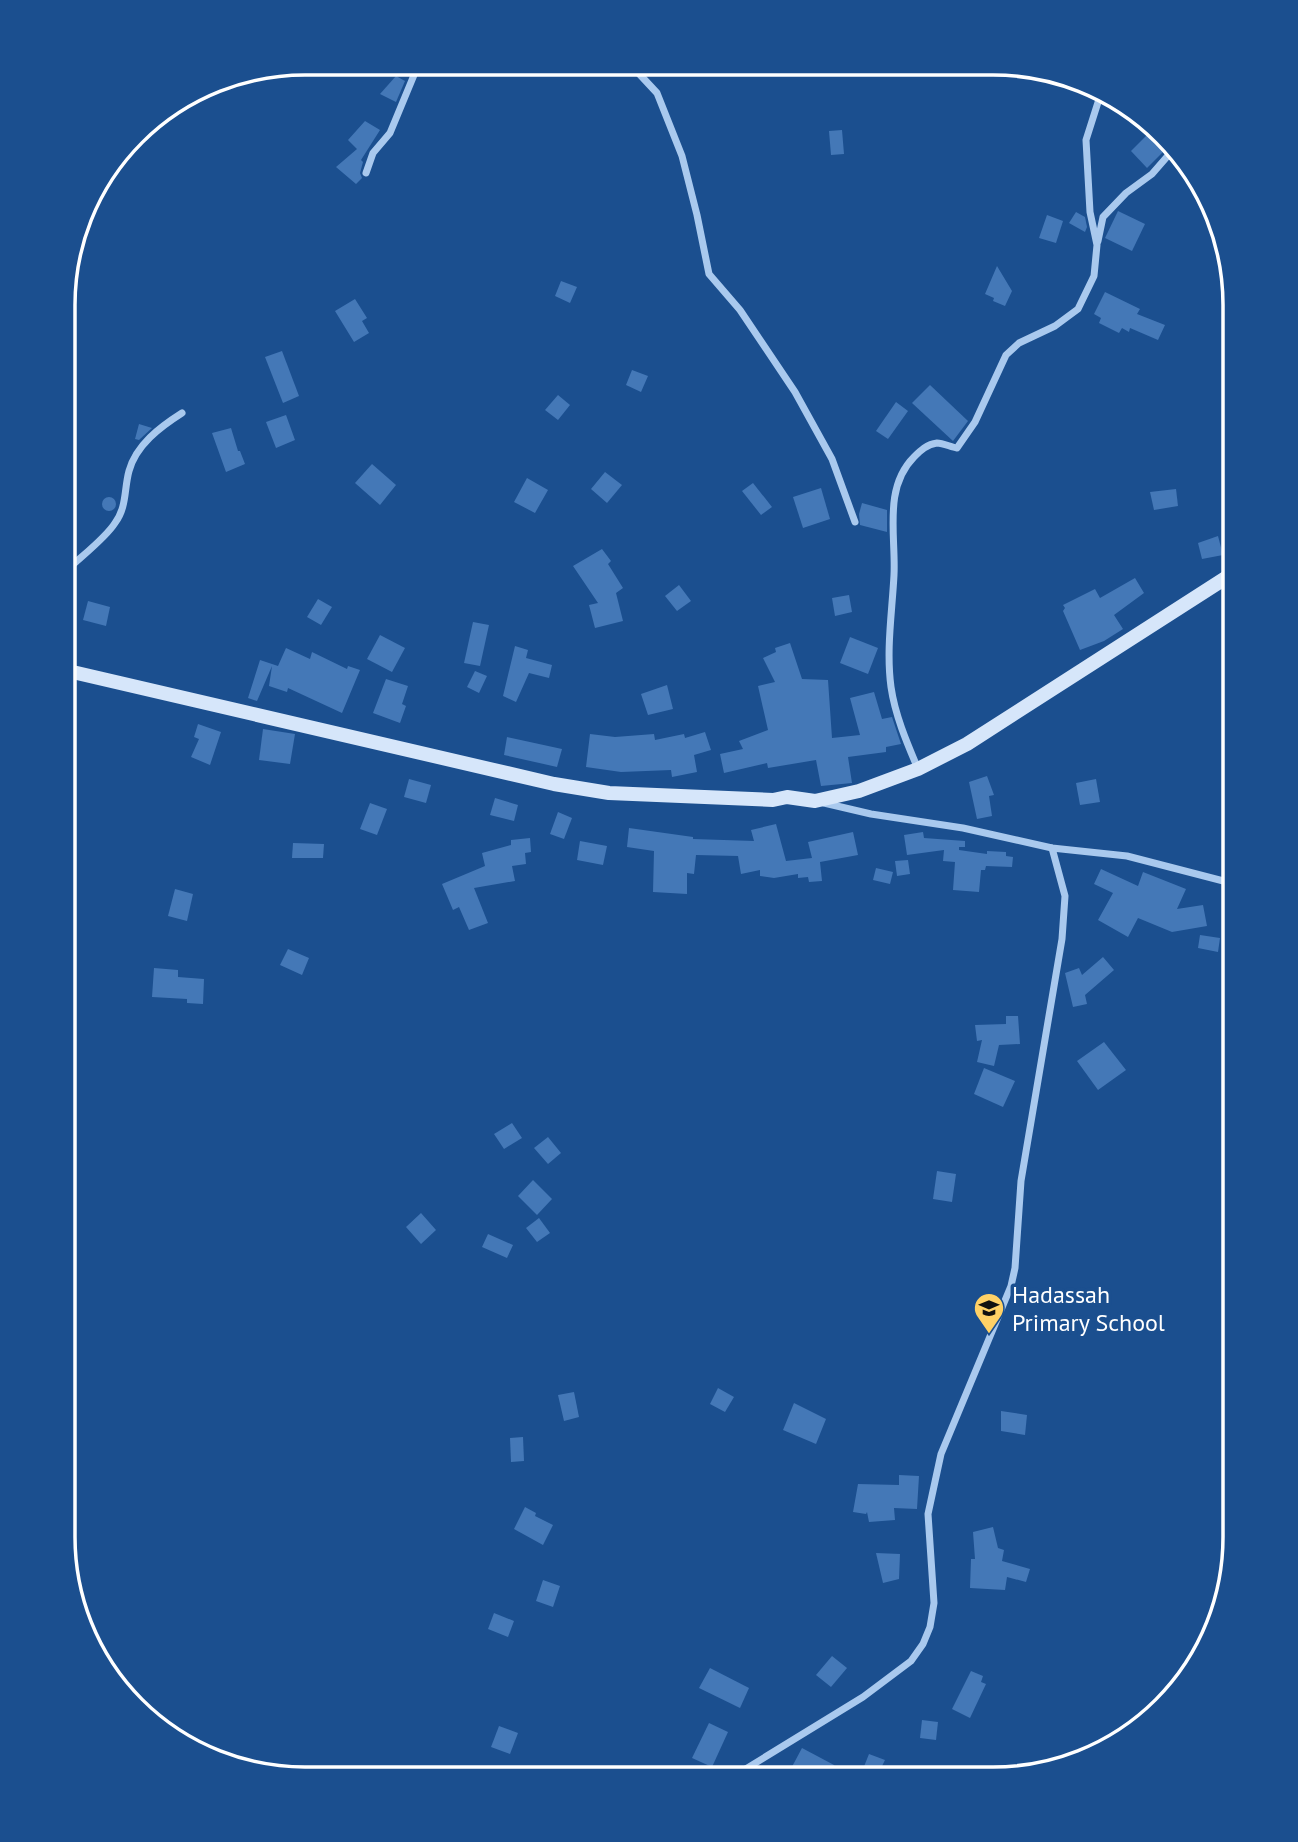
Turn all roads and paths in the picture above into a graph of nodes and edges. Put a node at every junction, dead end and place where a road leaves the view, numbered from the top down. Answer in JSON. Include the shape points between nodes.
{"nodes":[{"id":1,"x":414,"y":75,"type":"edge"},
{"id":2,"x":640,"y":75,"type":"edge"},
{"id":3,"x":1098,"y":101,"type":"edge"},
{"id":4,"x":1168,"y":156,"type":"edge"},
{"id":5,"x":366,"y":173,"type":"dead end"},
{"id":6,"x":1097,"y":245,"type":"junction"},
{"id":7,"x":182,"y":413,"type":"dead end"},
{"id":8,"x":855,"y":522,"type":"dead end"},
{"id":9,"x":75,"y":562,"type":"edge"},
{"id":10,"x":1223,"y":580,"type":"edge"},
{"id":11,"x":75,"y":673,"type":"edge"},
{"id":12,"x":918,"y":769,"type":"junction"},
{"id":13,"x":815,"y":802,"type":"junction"},
{"id":14,"x":1052,"y":848,"type":"junction"},
{"id":15,"x":1223,"y":881,"type":"edge"},
{"id":16,"x":749,"y":1767,"type":"edge"}],
"edges":[{"from":1,"to":5,"type":"street","via":[[390,133],[373,153]]},
{"from":2,"to":8,"type":"street","via":[[657,93],[682,156],[709,274],[740,310],[795,392],[832,458]]},
{"from":3,"to":6,"type":"street","via":[[1086,140],[1090,212]]},
{"from":4,"to":6,"type":"street","via":[[1103,217]]},
{"from":6,"to":12,"type":"street","via":[[1094,276],[1078,309],[1006,355],[975,422],[957,448],[937,443],[923,448],[907,464],[895,497],[887,654],[894,699]]},
{"from":7,"to":9,"type":"street","via":[[140,448],[115,523]]},
{"from":10,"to":12,"type":"street","via":[[967,744]]},
{"from":11,"to":13,"type":"street","via":[[554,784],[609,793],[787,797]]},
{"from":12,"to":13,"type":"street"},
{"from":13,"to":14,"type":"street"},
{"from":14,"to":15,"type":"street","via":[[1127,856]]},
{"from":14,"to":16,"type":"street","via":[[1065,911],[1021,1181],[1015,1268],[941,1454],[928,1514],[934,1603],[930,1627],[911,1661],[863,1697]]}]}
